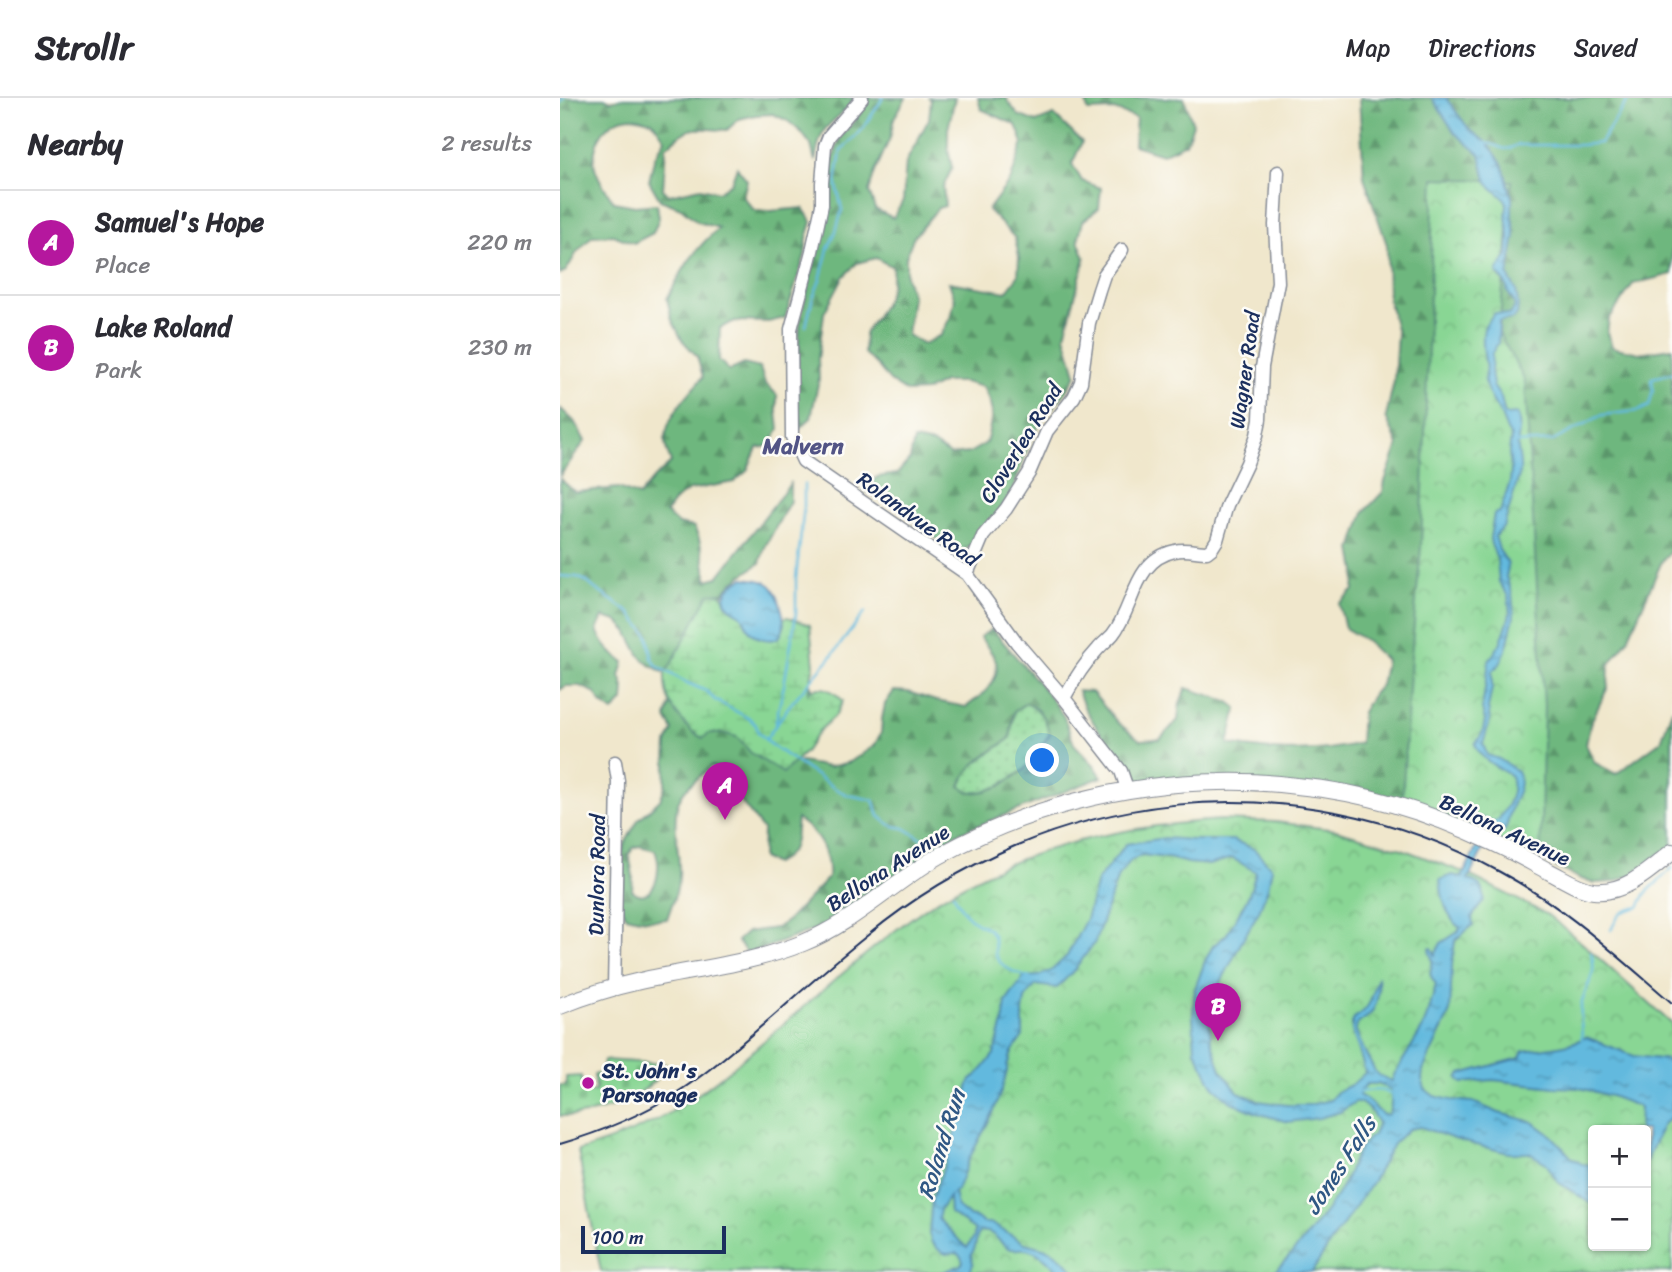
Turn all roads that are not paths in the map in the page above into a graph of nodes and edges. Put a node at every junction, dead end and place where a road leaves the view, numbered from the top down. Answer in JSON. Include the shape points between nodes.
{"nodes":[{"id":1,"x":862,"y":98,"type":"edge"},
{"id":2,"x":1278,"y":172,"type":"dead end"},
{"id":3,"x":1122,"y":250,"type":"dead end"},
{"id":4,"x":967,"y":574,"type":"junction"},
{"id":5,"x":1065,"y":698,"type":"junction"},
{"id":6,"x":615,"y":762,"type":"dead end"},
{"id":7,"x":1128,"y":791,"type":"junction"},
{"id":8,"x":1672,"y":852,"type":"edge"},
{"id":9,"x":614,"y":988,"type":"junction"},
{"id":10,"x":560,"y":1006,"type":"edge"}],
"edges":[{"from":1,"to":4,"type":"street","name":"Rolandvue Road","via":[[825,146],[820,215],[791,329],[792,437],[803,461]]},
{"from":2,"to":5,"type":"street","name":"Wagner Road","via":[[1278,282],[1262,367],[1260,419],[1217,540],[1207,552],[1174,551],[1142,572],[1123,620],[1085,663]]},
{"from":3,"to":4,"type":"street","name":"Cloverlea Road","via":[[1099,290],[1074,397],[1047,431],[1006,509],[983,536]]},
{"from":4,"to":5,"type":"street","name":"Rolandvue Road","via":[[1017,643]]},
{"from":5,"to":7,"type":"street","name":"Rolandvue Road","via":[[1121,771]]},
{"from":6,"to":9,"type":"street","name":"Dunlora Road"},
{"from":7,"to":8,"type":"main road","name":"Bellona Avenue","via":[[1219,782],[1339,792],[1465,830],[1592,891],[1635,880]]},
{"from":7,"to":9,"type":"main road","name":"Bellona Avenue","via":[[1041,812],[968,841],[919,868],[827,933],[798,945]]},
{"from":9,"to":10,"type":"main road","name":"Bellona Avenue"}]}
